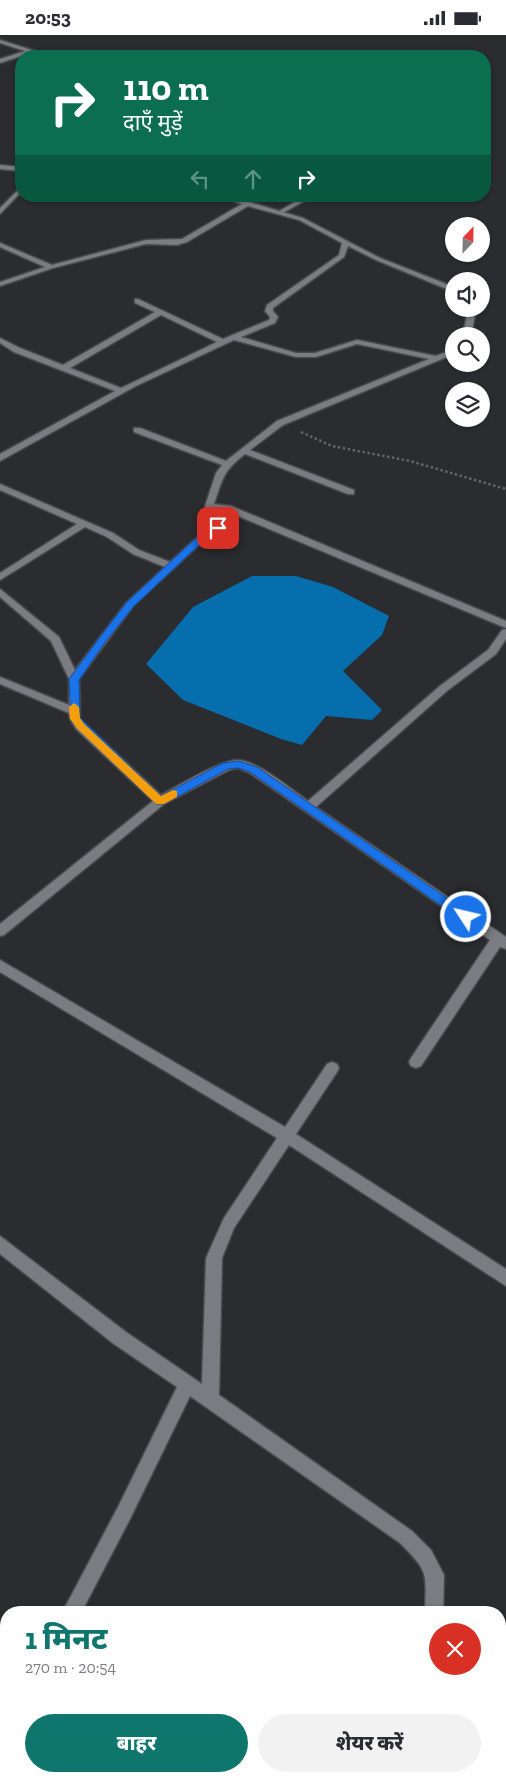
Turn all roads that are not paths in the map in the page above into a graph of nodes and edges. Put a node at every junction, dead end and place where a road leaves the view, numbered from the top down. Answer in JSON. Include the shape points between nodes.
{"nodes":[{"id":1,"x":0,"y":41,"type":"edge"},
{"id":2,"x":27,"y":50,"type":"edge"},
{"id":3,"x":15,"y":56,"type":"edge"},
{"id":4,"x":0,"y":61,"type":"edge"},
{"id":5,"x":0,"y":167,"type":"edge"},
{"id":6,"x":15,"y":168,"type":"edge"},
{"id":7,"x":15,"y":196,"type":"edge"},
{"id":8,"x":237,"y":202,"type":"edge"},
{"id":9,"x":299,"y":202,"type":"edge"},
{"id":10,"x":245,"y":205,"type":"junction"},
{"id":11,"x":0,"y":212,"type":"edge"},
{"id":12,"x":279,"y":213,"type":"junction"},
{"id":13,"x":345,"y":243,"type":"junction"},
{"id":14,"x":0,"y":245,"type":"edge"},
{"id":15,"x":51,"y":267,"type":"junction"},
{"id":16,"x":0,"y":284,"type":"edge"},
{"id":17,"x":445,"y":286,"type":"edge"},
{"id":18,"x":138,"y":301,"type":"dead end"},
{"id":19,"x":161,"y":312,"type":"junction"},
{"id":20,"x":233,"y":337,"type":"junction"},
{"id":21,"x":0,"y":340,"type":"edge"},
{"id":22,"x":222,"y":341,"type":"junction"},
{"id":23,"x":445,"y":355,"type":"edge"},
{"id":24,"x":437,"y":358,"type":"junction"},
{"id":25,"x":64,"y":368,"type":"junction"},
{"id":26,"x":119,"y":390,"type":"junction"},
{"id":27,"x":137,"y":430,"type":"dead end"},
{"id":28,"x":244,"y":451,"type":"junction"},
{"id":29,"x":0,"y":458,"type":"edge"},
{"id":30,"x":227,"y":464,"type":"junction"},
{"id":31,"x":0,"y":487,"type":"edge"},
{"id":32,"x":351,"y":492,"type":"dead end"},
{"id":33,"x":209,"y":506,"type":"junction"},
{"id":34,"x":84,"y":524,"type":"junction"},
{"id":35,"x":172,"y":565,"type":"junction"},
{"id":36,"x":0,"y":577,"type":"edge"},
{"id":37,"x":0,"y":592,"type":"edge"},
{"id":38,"x":506,"y":625,"type":"edge"},
{"id":39,"x":506,"y":632,"type":"edge"},
{"id":40,"x":74,"y":679,"type":"junction"},
{"id":41,"x":0,"y":680,"type":"edge"},
{"id":42,"x":74,"y":711,"type":"junction"},
{"id":43,"x":160,"y":801,"type":"junction"},
{"id":44,"x":308,"y":808,"type":"junction"},
{"id":45,"x":0,"y":931,"type":"edge"},
{"id":46,"x":502,"y":941,"type":"edge"},
{"id":47,"x":0,"y":965,"type":"edge"},
{"id":48,"x":416,"y":1062,"type":"dead end"},
{"id":49,"x":332,"y":1068,"type":"dead end"},
{"id":50,"x":287,"y":1136,"type":"junction"},
{"id":51,"x":0,"y":1244,"type":"edge"},
{"id":52,"x":506,"y":1278,"type":"edge"},
{"id":53,"x":187,"y":1384,"type":"junction"},
{"id":54,"x":210,"y":1400,"type":"junction"},
{"id":55,"x":75,"y":1606,"type":"edge"},
{"id":56,"x":434,"y":1606,"type":"edge"}],
"edges":[{"from":1,"to":2,"type":"street"},
{"from":3,"to":4,"type":"street"},
{"from":5,"to":6,"type":"street"},
{"from":7,"to":11,"type":"street"},
{"from":8,"to":10,"type":"street"},
{"from":9,"to":12,"type":"street"},
{"from":10,"to":12,"type":"street"},
{"from":10,"to":15,"type":"street","via":[[178,243],[153,240]]},
{"from":12,"to":13,"type":"street","via":[[301,219]]},
{"from":13,"to":17,"type":"street"},
{"from":13,"to":20,"type":"street","via":[[342,257],[270,307],[274,317],[272,321]]},
{"from":14,"to":15,"type":"street"},
{"from":15,"to":16,"type":"street"},
{"from":18,"to":19,"type":"street"},
{"from":19,"to":22,"type":"street"},
{"from":19,"to":25,"type":"street"},
{"from":20,"to":22,"type":"street"},
{"from":20,"to":24,"type":"street","via":[[296,355],[316,355],[357,341]]},
{"from":21,"to":25,"type":"street"},
{"from":22,"to":26,"type":"street"},
{"from":23,"to":24,"type":"street"},
{"from":24,"to":28,"type":"street","via":[[280,423]]},
{"from":25,"to":26,"type":"street"},
{"from":26,"to":29,"type":"street"},
{"from":27,"to":30,"type":"street"},
{"from":28,"to":30,"type":"street"},
{"from":28,"to":32,"type":"street"},
{"from":30,"to":33,"type":"street","via":[[220,473]]},
{"from":31,"to":34,"type":"street"},
{"from":33,"to":35,"type":"street","via":[[218,528]]},
{"from":33,"to":38,"type":"street","via":[[228,508]]},
{"from":34,"to":35,"type":"street","via":[[110,535],[136,552]]},
{"from":34,"to":36,"type":"street"},
{"from":35,"to":40,"type":"street","via":[[130,604]]},
{"from":37,"to":40,"type":"street","via":[[55,639]]},
{"from":39,"to":44,"type":"street","via":[[492,652],[444,687]]},
{"from":40,"to":42,"type":"street"},
{"from":41,"to":42,"type":"street"},
{"from":42,"to":43,"type":"street","via":[[80,726]]},
{"from":43,"to":44,"type":"street","via":[[226,766],[239,764],[254,770]]},
{"from":43,"to":45,"type":"street"},
{"from":44,"to":46,"type":"street"},
{"from":46,"to":48,"type":"street"},
{"from":47,"to":50,"type":"street"},
{"from":49,"to":50,"type":"street"},
{"from":50,"to":52,"type":"street"},
{"from":50,"to":54,"type":"street","via":[[230,1223],[214,1258]]},
{"from":51,"to":53,"type":"street","via":[[120,1338]]},
{"from":53,"to":54,"type":"street"},
{"from":53,"to":55,"type":"street"},
{"from":54,"to":56,"type":"street","via":[[406,1537],[425,1557],[434,1575]]}]}
